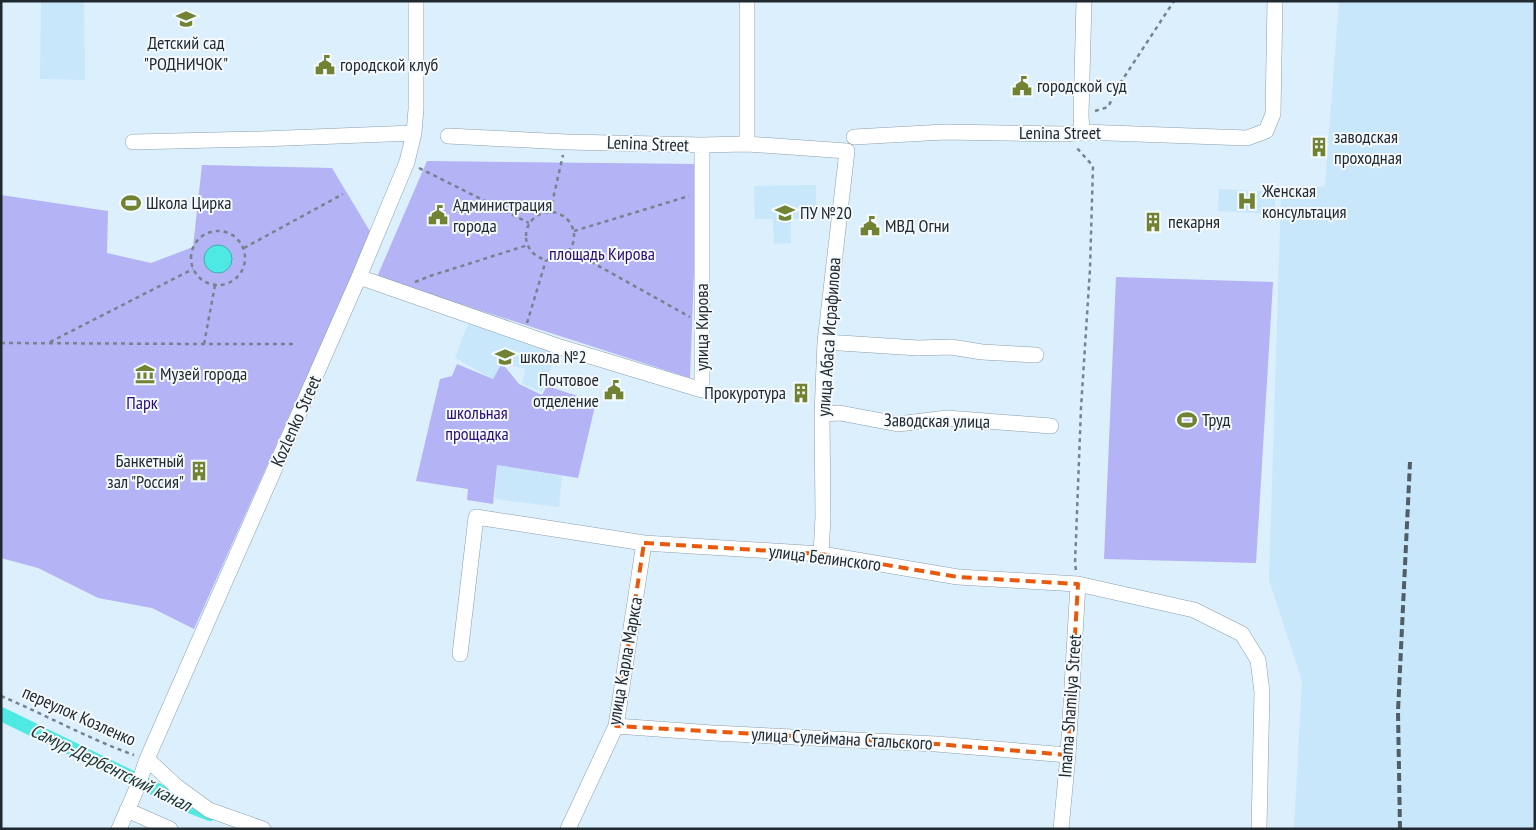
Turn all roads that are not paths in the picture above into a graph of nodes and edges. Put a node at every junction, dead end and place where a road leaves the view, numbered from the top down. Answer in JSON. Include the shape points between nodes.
{"nodes":[{"id":1,"x":416,"y":1,"type":"edge"},
{"id":2,"x":747,"y":1,"type":"edge"},
{"id":3,"x":1084,"y":1,"type":"edge"},
{"id":4,"x":1275,"y":1,"type":"edge"},
{"id":5,"x":1082,"y":132,"type":"junction"},
{"id":6,"x":414,"y":133,"type":"junction"},
{"id":7,"x":448,"y":136,"type":"dead end"},
{"id":8,"x":133,"y":142,"type":"dead end"},
{"id":9,"x":747,"y":144,"type":"junction"},
{"id":10,"x":850,"y":144,"type":"junction"},
{"id":11,"x":702,"y":145,"type":"junction"},
{"id":12,"x":359,"y":277,"type":"junction"},
{"id":13,"x":825,"y":342,"type":"junction"},
{"id":14,"x":1036,"y":356,"type":"dead end"},
{"id":15,"x":822,"y":414,"type":"junction"},
{"id":16,"x":1051,"y":426,"type":"dead end"},
{"id":17,"x":644,"y":543,"type":"junction"},
{"id":18,"x":820,"y":554,"type":"junction"},
{"id":19,"x":1078,"y":584,"type":"junction"},
{"id":20,"x":460,"y":654,"type":"dead end"},
{"id":21,"x":616,"y":726,"type":"junction"},
{"id":22,"x":1068,"y":755,"type":"junction"},
{"id":23,"x":144,"y":766,"type":"junction"},
{"id":24,"x":127,"y":810,"type":"junction"},
{"id":25,"x":120,"y":829,"type":"edge"},
{"id":26,"x":170,"y":829,"type":"edge"},
{"id":27,"x":263,"y":829,"type":"edge"},
{"id":28,"x":568,"y":829,"type":"edge"},
{"id":29,"x":1060,"y":829,"type":"edge"},
{"id":30,"x":1259,"y":829,"type":"edge"}],
"edges":[{"from":1,"to":6,"type":"street","name":"Kozlenko Street"},
{"from":2,"to":9,"type":"street"},
{"from":3,"to":5,"type":"street"},
{"from":4,"to":5,"type":"street","name":"Lenina Street","via":[[1273,114],[1266,131],[1247,138]]},
{"from":5,"to":10,"type":"street","name":"Lenina Street","via":[[945,132]]},
{"from":6,"to":8,"type":"street"},
{"from":6,"to":12,"type":"street","name":"Kozlenko Street","via":[[407,162]]},
{"from":7,"to":11,"type":"street","name":"Lenina Street"},
{"from":9,"to":10,"type":"street","name":"Lenina Street"},
{"from":9,"to":11,"type":"street","name":"Lenina Street"},
{"from":10,"to":13,"type":"street","name":"улица Абаса Исрафилова"},
{"from":11,"to":12,"type":"street","name":"улица Кирова","via":[[702,390],[560,347]]},
{"from":12,"to":23,"type":"street","name":"Kozlenko Street"},
{"from":13,"to":14,"type":"street"},
{"from":13,"to":15,"type":"street","name":"улица Абаса Исрафилова"},
{"from":15,"to":16,"type":"street","name":"Заводская улица","via":[[840,413],[898,424],[947,418]]},
{"from":15,"to":18,"type":"street","name":"улица Абаса Исрафилова"},
{"from":17,"to":18,"type":"street","name":"улица Белинского"},
{"from":17,"to":20,"type":"street","name":"улица Белинского","via":[[476,517]]},
{"from":17,"to":21,"type":"street","name":"улица Карла Маркса"},
{"from":18,"to":19,"type":"street","name":"улица Белинского","via":[[958,577]]},
{"from":19,"to":22,"type":"street","name":"Imama Shamilya Street"},
{"from":19,"to":30,"type":"street","name":"улица Белинского","via":[[1194,610],[1242,634],[1258,660],[1262,692]]},
{"from":21,"to":22,"type":"street","name":"улица Сулеймана Стальского","via":[[936,744]]},
{"from":21,"to":28,"type":"street","name":"улица Карла Маркса"},
{"from":22,"to":29,"type":"street","name":"Imama Shamilya Street"},
{"from":23,"to":24,"type":"street","name":"Kozlenko Street"},
{"from":23,"to":27,"type":"street","via":[[209,810]]},
{"from":24,"to":25,"type":"street","name":"Kozlenko Street"},
{"from":24,"to":26,"type":"street"}]}
